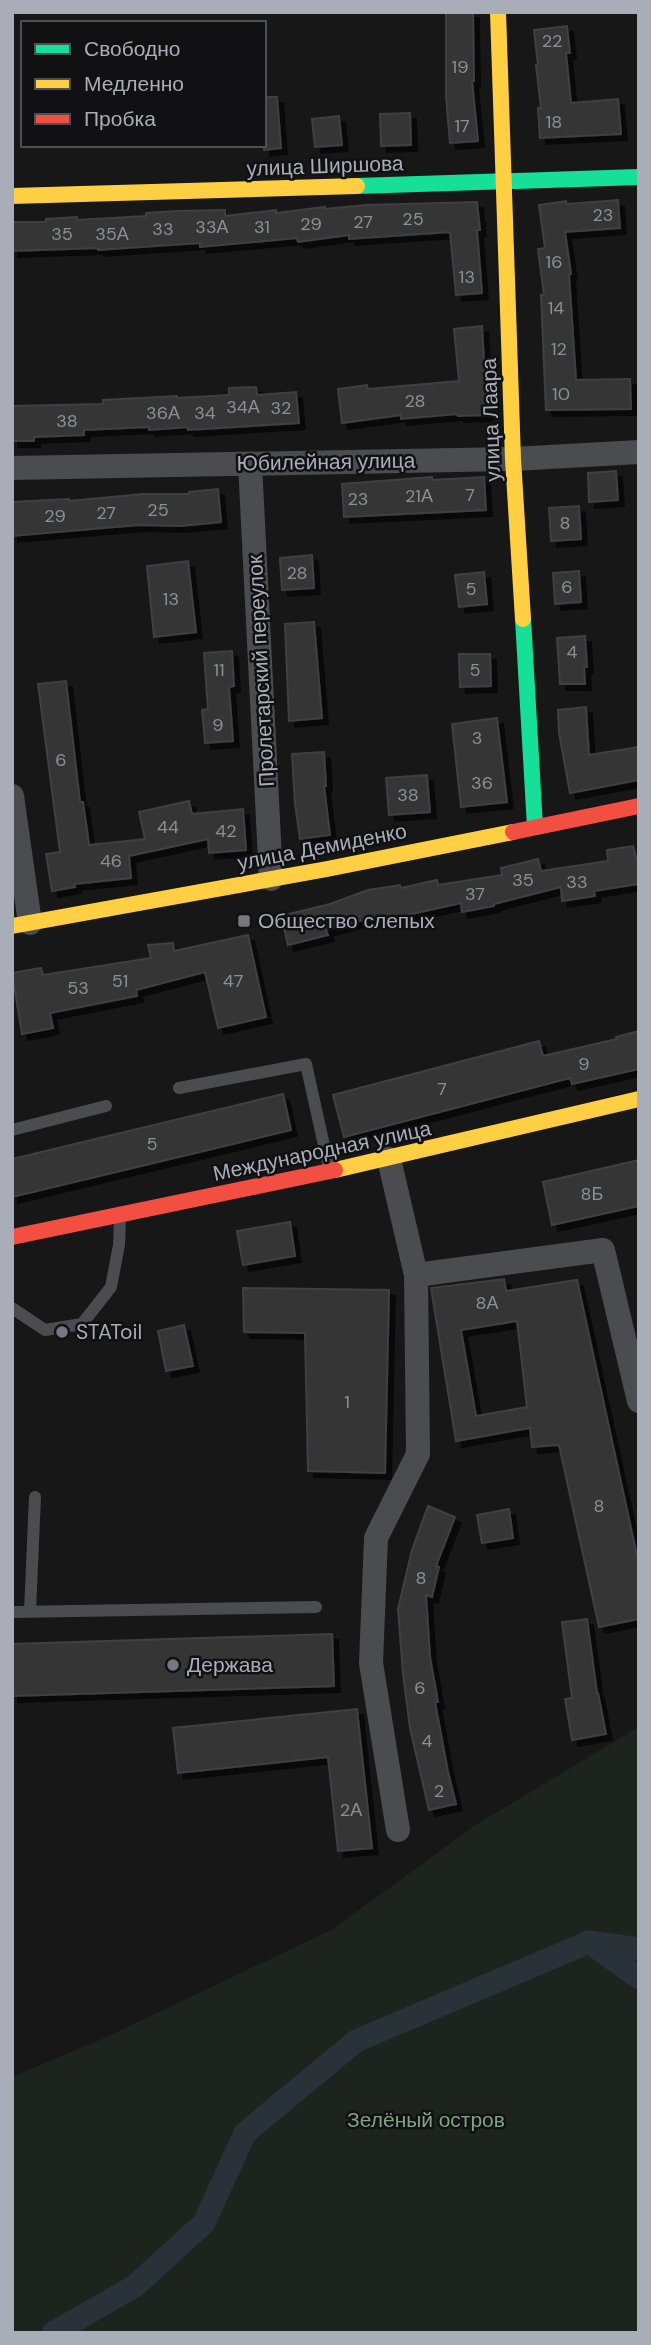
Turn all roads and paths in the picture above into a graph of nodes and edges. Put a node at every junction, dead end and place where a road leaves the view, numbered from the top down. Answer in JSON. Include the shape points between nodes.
{"nodes":[{"id":1,"x":498,"y":12,"type":"edge"},
{"id":2,"x":639,"y":177,"type":"edge"},
{"id":3,"x":506,"y":183,"type":"junction"},
{"id":4,"x":12,"y":196,"type":"edge"},
{"id":5,"x":639,"y":452,"type":"edge"},
{"id":6,"x":513,"y":459,"type":"junction"},
{"id":7,"x":250,"y":464,"type":"junction"},
{"id":8,"x":12,"y":468,"type":"edge"},
{"id":9,"x":12,"y":796,"type":"edge"},
{"id":10,"x":639,"y":806,"type":"edge"},
{"id":11,"x":535,"y":827,"type":"junction"},
{"id":12,"x":271,"y":879,"type":"junction"},
{"id":13,"x":21,"y":924,"type":"edge"},
{"id":14,"x":179,"y":1088,"type":"dead end"},
{"id":15,"x":639,"y":1099,"type":"edge"},
{"id":16,"x":106,"y":1106,"type":"dead end"},
{"id":17,"x":12,"y":1130,"type":"edge"},
{"id":18,"x":389,"y":1159,"type":"junction"},
{"id":19,"x":330,"y":1172,"type":"junction"},
{"id":20,"x":120,"y":1215,"type":"junction"},
{"id":21,"x":12,"y":1237,"type":"edge"},
{"id":22,"x":416,"y":1275,"type":"junction"},
{"id":23,"x":12,"y":1308,"type":"edge"},
{"id":24,"x":639,"y":1401,"type":"edge"},
{"id":25,"x":35,"y":1497,"type":"dead end"},
{"id":26,"x":316,"y":1607,"type":"dead end"},
{"id":27,"x":30,"y":1611,"type":"junction"},
{"id":28,"x":12,"y":1612,"type":"edge"},
{"id":29,"x":398,"y":1830,"type":"dead end"}],
"edges":[{"from":1,"to":3,"type":"street","name":"улица Лаара"},
{"from":2,"to":3,"type":"street","name":"улица Ширшова"},
{"from":3,"to":4,"type":"street","name":"улица Ширшова"},
{"from":3,"to":6,"type":"street","name":"улица Лаара"},
{"from":5,"to":6,"type":"street","name":"Юбилейная улица"},
{"from":6,"to":7,"type":"street","name":"Юбилейная улица"},
{"from":6,"to":11,"type":"street","name":"улица Лаара"},
{"from":7,"to":8,"type":"street","name":"Юбилейная улица"},
{"from":7,"to":12,"type":"street","name":"Пролетарский переулок"},
{"from":9,"to":13,"type":"street"},
{"from":10,"to":11,"type":"street","name":"улица Демиденко"},
{"from":11,"to":12,"type":"street","name":"улица Демиденко"},
{"from":12,"to":13,"type":"street","name":"улица Демиденко"},
{"from":14,"to":19,"type":"lane","via":[[306,1064]]},
{"from":15,"to":18,"type":"street","name":"Международная улица"},
{"from":16,"to":17,"type":"lane"},
{"from":18,"to":19,"type":"street","name":"Международная улица"},
{"from":18,"to":22,"type":"street"},
{"from":19,"to":20,"type":"street","name":"Международная улица"},
{"from":20,"to":21,"type":"street","name":"Международная улица"},
{"from":20,"to":23,"type":"lane","via":[[111,1287],[82,1324],[45,1329]]},
{"from":22,"to":24,"type":"street","via":[[603,1250]]},
{"from":22,"to":29,"type":"street","via":[[418,1454],[376,1538],[371,1663]]},
{"from":25,"to":27,"type":"lane"},
{"from":26,"to":27,"type":"lane"},
{"from":27,"to":28,"type":"lane"}]}
